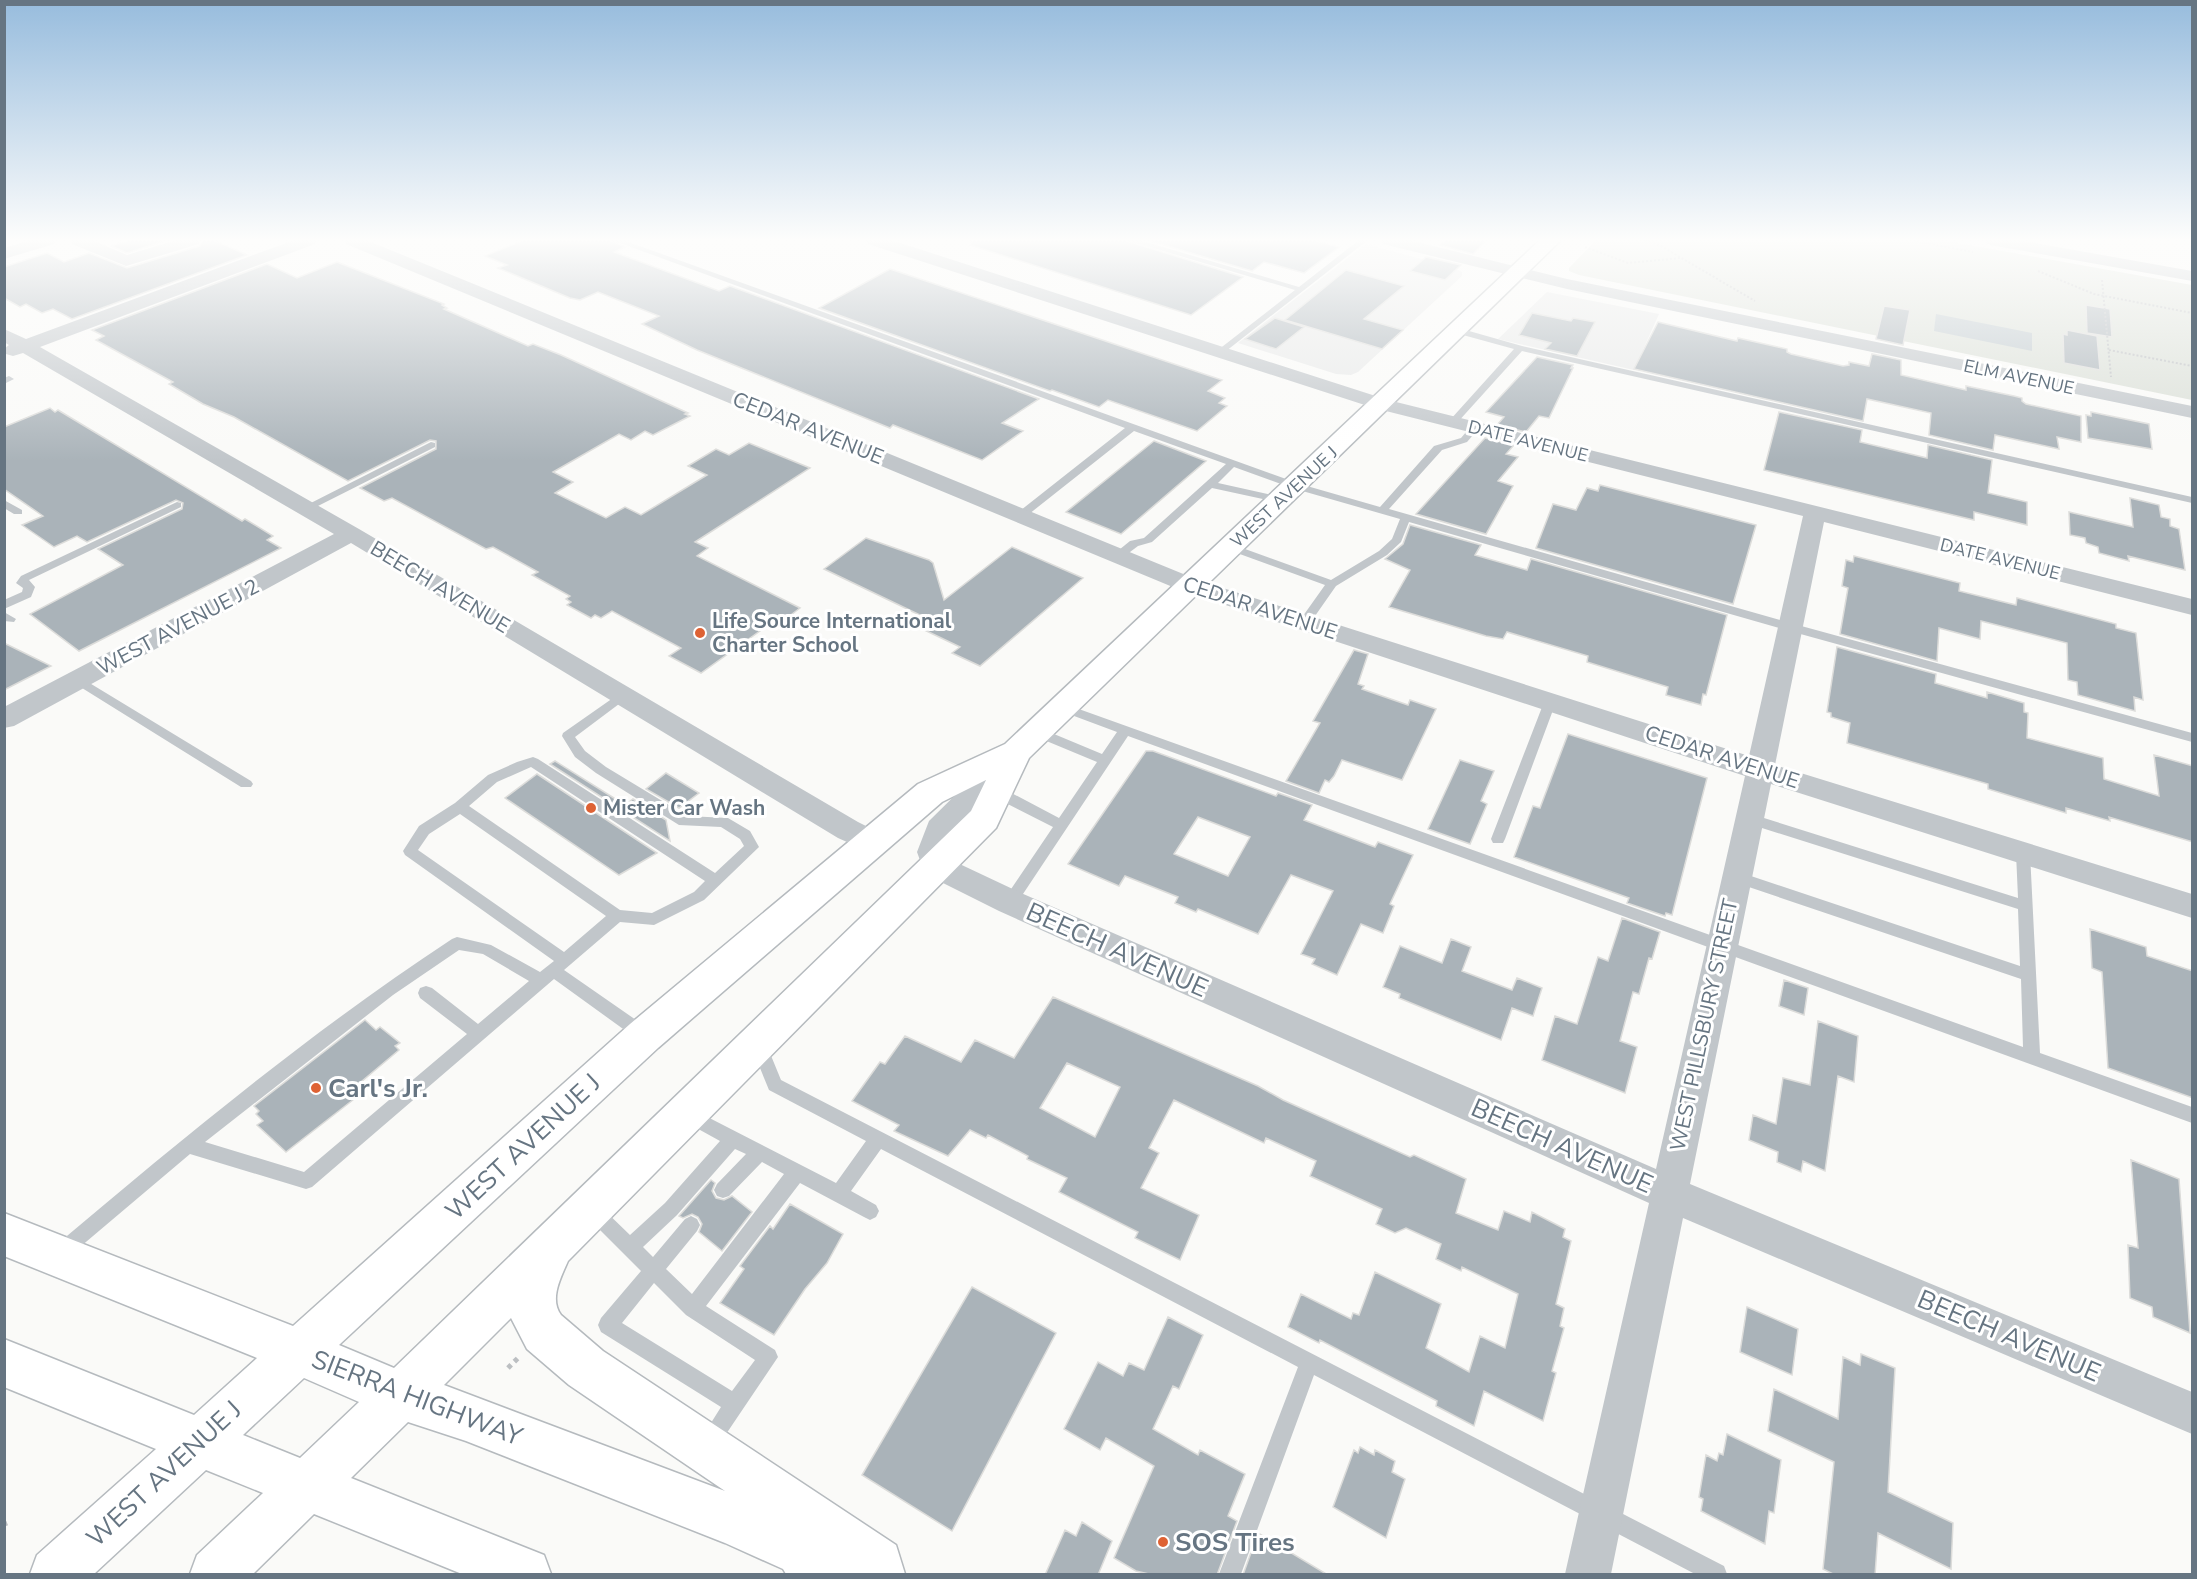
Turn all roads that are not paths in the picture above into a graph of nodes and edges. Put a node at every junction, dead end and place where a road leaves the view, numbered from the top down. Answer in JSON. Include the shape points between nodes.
{"nodes":[{"id":1,"x":98,"y":314,"type":"edge"},
{"id":2,"x":530,"y":314,"type":"edge"},
{"id":3,"x":819,"y":314,"type":"edge"},
{"id":4,"x":1102,"y":314,"type":"edge"},
{"id":5,"x":1268,"y":314,"type":"edge"},
{"id":6,"x":1472,"y":314,"type":"edge"},
{"id":7,"x":1718,"y":314,"type":"edge"},
{"id":8,"x":1455,"y":330,"type":"junction"},
{"id":9,"x":11,"y":344,"type":"edge"},
{"id":10,"x":1520,"y":348,"type":"junction"},
{"id":11,"x":1221,"y":352,"type":"junction"},
{"id":12,"x":1381,"y":404,"type":"junction"},
{"id":13,"x":2193,"y":412,"type":"edge"},
{"id":14,"x":1453,"y":422,"type":"junction"},
{"id":15,"x":1132,"y":427,"type":"junction"},
{"id":16,"x":1475,"y":427,"type":"junction"},
{"id":17,"x":431,"y":446,"type":"dead end"},
{"id":18,"x":1232,"y":464,"type":"junction"},
{"id":19,"x":1209,"y":484,"type":"junction"},
{"id":20,"x":1288,"y":493,"type":"junction"},
{"id":21,"x":2193,"y":500,"type":"edge"},
{"id":22,"x":4,"y":503,"type":"edge"},
{"id":23,"x":177,"y":505,"type":"dead end"},
{"id":24,"x":306,"y":508,"type":"junction"},
{"id":25,"x":1382,"y":510,"type":"junction"},
{"id":26,"x":1815,"y":512,"type":"junction"},
{"id":27,"x":1020,"y":516,"type":"junction"},
{"id":28,"x":1406,"y":517,"type":"junction"},
{"id":29,"x":4,"y":518,"type":"edge"},
{"id":30,"x":351,"y":534,"type":"junction"},
{"id":31,"x":1230,"y":547,"type":"junction"},
{"id":32,"x":1118,"y":556,"type":"junction"},
{"id":33,"x":1332,"y":584,"type":"junction"},
{"id":34,"x":1189,"y":585,"type":"junction"},
{"id":35,"x":4,"y":605,"type":"edge"},
{"id":36,"x":2193,"y":608,"type":"edge"},
{"id":37,"x":1304,"y":623,"type":"junction"},
{"id":38,"x":1790,"y":627,"type":"junction"},
{"id":39,"x":78,"y":680,"type":"junction"},
{"id":40,"x":623,"y":695,"type":"junction"},
{"id":41,"x":1550,"y":702,"type":"junction"},
{"id":42,"x":1062,"y":707,"type":"junction"},
{"id":43,"x":8,"y":714,"type":"edge"},
{"id":44,"x":1125,"y":730,"type":"junction"},
{"id":45,"x":2193,"y":738,"type":"edge"},
{"id":46,"x":1026,"y":742,"type":"junction"},
{"id":47,"x":1105,"y":760,"type":"junction"},
{"id":48,"x":1759,"y":770,"type":"junction"},
{"id":49,"x":246,"y":784,"type":"dead end"},
{"id":50,"x":997,"y":792,"type":"junction"},
{"id":51,"x":460,"y":807,"type":"junction"},
{"id":52,"x":1748,"y":818,"type":"junction"},
{"id":53,"x":1060,"y":825,"type":"junction"},
{"id":54,"x":1498,"y":839,"type":"dead end"},
{"id":55,"x":874,"y":843,"type":"junction"},
{"id":56,"x":2023,"y":853,"type":"junction"},
{"id":57,"x":936,"y":866,"type":"junction"},
{"id":58,"x":1736,"y":877,"type":"junction"},
{"id":59,"x":716,"y":882,"type":"junction"},
{"id":60,"x":1010,"y":902,"type":"junction"},
{"id":61,"x":2026,"y":906,"type":"junction"},
{"id":62,"x":2193,"y":906,"type":"edge"},
{"id":63,"x":617,"y":916,"type":"junction"},
{"id":64,"x":1720,"y":946,"type":"junction"},
{"id":65,"x":554,"y":971,"type":"junction"},
{"id":66,"x":2029,"y":975,"type":"junction"},
{"id":67,"x":426,"y":993,"type":"dead end"},
{"id":68,"x":479,"y":1034,"type":"junction"},
{"id":69,"x":644,"y":1036,"type":"junction"},
{"id":70,"x":757,"y":1042,"type":"junction"},
{"id":71,"x":2032,"y":1058,"type":"junction"},
{"id":72,"x":685,"y":1113,"type":"junction"},
{"id":73,"x":2193,"y":1115,"type":"edge"},
{"id":74,"x":733,"y":1139,"type":"junction"},
{"id":75,"x":878,"y":1139,"type":"junction"},
{"id":76,"x":188,"y":1145,"type":"junction"},
{"id":77,"x":759,"y":1153,"type":"junction"},
{"id":78,"x":797,"y":1172,"type":"junction"},
{"id":79,"x":723,"y":1190,"type":"dead end"},
{"id":80,"x":1668,"y":1193,"type":"junction"},
{"id":81,"x":838,"y":1194,"type":"junction"},
{"id":82,"x":590,"y":1208,"type":"junction"},
{"id":83,"x":870,"y":1211,"type":"dead end"},
{"id":84,"x":691,"y":1225,"type":"dead end"},
{"id":85,"x":4,"y":1234,"type":"edge"},
{"id":86,"x":631,"y":1246,"type":"junction"},
{"id":87,"x":551,"y":1247,"type":"junction"},
{"id":88,"x":57,"y":1255,"type":"junction"},
{"id":89,"x":654,"y":1270,"type":"junction"},
{"id":90,"x":693,"y":1308,"type":"junction"},
{"id":91,"x":298,"y":1352,"type":"junction"},
{"id":92,"x":4,"y":1363,"type":"edge"},
{"id":93,"x":1309,"y":1363,"type":"junction"},
{"id":94,"x":402,"y":1395,"type":"junction"},
{"id":95,"x":735,"y":1404,"type":"junction"},
{"id":96,"x":2193,"y":1413,"type":"edge"},
{"id":97,"x":199,"y":1442,"type":"junction"},
{"id":98,"x":706,"y":1447,"type":"junction"},
{"id":99,"x":306,"y":1487,"type":"junction"},
{"id":100,"x":1601,"y":1515,"type":"junction"},
{"id":101,"x":56,"y":1575,"type":"edge"},
{"id":102,"x":216,"y":1575,"type":"edge"},
{"id":103,"x":525,"y":1575,"type":"edge"},
{"id":104,"x":819,"y":1575,"type":"edge"},
{"id":105,"x":879,"y":1575,"type":"edge"},
{"id":106,"x":1230,"y":1575,"type":"edge"},
{"id":107,"x":1588,"y":1575,"type":"edge"},
{"id":108,"x":1716,"y":1575,"type":"edge"}],
"edges":[{"from":1,"to":9,"type":"street"},
{"from":2,"to":27,"type":"street","name":"CEDAR AVENUE"},
{"from":3,"to":15,"type":"lane"},
{"from":4,"to":11,"type":"street","name":"DATE AVENUE"},
{"from":5,"to":11,"type":"lane"},
{"from":6,"to":8,"type":"main road","name":"WEST AVENUE J"},
{"from":7,"to":13,"type":"street","name":"ELM AVENUE"},
{"from":8,"to":10,"type":"lane"},
{"from":8,"to":12,"type":"main road","name":"WEST AVENUE J"},
{"from":9,"to":24,"type":"street","name":"BEECH AVENUE"},
{"from":10,"to":14,"type":"lane"},
{"from":10,"to":21,"type":"lane"},
{"from":11,"to":12,"type":"street","name":"DATE AVENUE"},
{"from":12,"to":14,"type":"street","name":"DATE AVENUE"},
{"from":12,"to":20,"type":"main road","name":"WEST AVENUE J"},
{"from":14,"to":16,"type":"street","name":"DATE AVENUE"},
{"from":15,"to":18,"type":"lane"},
{"from":15,"to":27,"type":"lane"},
{"from":16,"to":25,"type":"lane","via":[[1464,440],[1438,448]]},
{"from":16,"to":26,"type":"street","name":"DATE AVENUE"},
{"from":17,"to":24,"type":"lane"},
{"from":18,"to":19,"type":"lane"},
{"from":18,"to":20,"type":"lane"},
{"from":19,"to":20,"type":"lane"},
{"from":19,"to":32,"type":"lane","via":[[1148,540],[1134,543]]},
{"from":20,"to":25,"type":"lane"},
{"from":20,"to":31,"type":"main road","name":"WEST AVENUE J"},
{"from":22,"to":29,"type":"lane","via":[[18,512]]},
{"from":23,"to":35,"type":"lane","via":[[25,578],[22,583],[28,587],[27,594]]},
{"from":24,"to":30,"type":"street","name":"BEECH AVENUE"},
{"from":25,"to":28,"type":"lane"},
{"from":26,"to":36,"type":"street","name":"DATE AVENUE"},
{"from":26,"to":38,"type":"street","name":"WEST PILLSBURY STREET"},
{"from":27,"to":32,"type":"street","name":"CEDAR AVENUE"},
{"from":28,"to":33,"type":"lane","via":[[1398,540]]},
{"from":28,"to":38,"type":"lane"},
{"from":30,"to":39,"type":"street","name":"WEST AVENUE J 2"},
{"from":30,"to":40,"type":"street","name":"BEECH AVENUE"},
{"from":31,"to":33,"type":"lane"},
{"from":31,"to":34,"type":"main road","name":"WEST AVENUE J"},
{"from":32,"to":34,"type":"street","name":"CEDAR AVENUE"},
{"from":33,"to":37,"type":"lane"},
{"from":34,"to":37,"type":"street","name":"CEDAR AVENUE"},
{"from":34,"to":42,"type":"main road","name":"WEST AVENUE J"},
{"from":37,"to":41,"type":"street","name":"CEDAR AVENUE"},
{"from":38,"to":45,"type":"lane"},
{"from":38,"to":48,"type":"street","name":"WEST PILLSBURY STREET"},
{"from":39,"to":43,"type":"street","name":"WEST AVENUE J 2"},
{"from":39,"to":49,"type":"lane"},
{"from":40,"to":55,"type":"street","name":"BEECH AVENUE"},
{"from":40,"to":59,"type":"lane","via":[[568,736],[580,754],[601,770],[684,821],[723,822],[745,835],[752,847]]},
{"from":41,"to":48,"type":"street","name":"CEDAR AVENUE"},
{"from":41,"to":54,"type":"lane"},
{"from":42,"to":44,"type":"lane"},
{"from":42,"to":46,"type":"main road","name":"WEST AVENUE J"},
{"from":44,"to":47,"type":"lane"},
{"from":44,"to":64,"type":"lane"},
{"from":46,"to":47,"type":"lane"},
{"from":46,"to":50,"type":"main road","name":"WEST AVENUE J"},
{"from":46,"to":55,"type":"main road","name":"WEST AVENUE J","via":[[930,793]]},
{"from":46,"to":57,"type":"street","via":[[939,830],[932,852]]},
{"from":47,"to":53,"type":"lane"},
{"from":48,"to":52,"type":"street","name":"WEST PILLSBURY STREET"},
{"from":48,"to":56,"type":"street","name":"CEDAR AVENUE"},
{"from":50,"to":53,"type":"lane"},
{"from":50,"to":57,"type":"main road","name":"WEST AVENUE J","via":[[984,819]]},
{"from":51,"to":59,"type":"lane","via":[[509,769],[533,762]]},
{"from":51,"to":63,"type":"lane"},
{"from":51,"to":65,"type":"lane","via":[[424,830],[410,851]]},
{"from":52,"to":58,"type":"street","name":"WEST PILLSBURY STREET"},
{"from":52,"to":61,"type":"lane"},
{"from":53,"to":60,"type":"lane"},
{"from":55,"to":69,"type":"main road","name":"WEST AVENUE J"},
{"from":56,"to":61,"type":"lane"},
{"from":56,"to":62,"type":"street","name":"CEDAR AVENUE"},
{"from":57,"to":60,"type":"street","name":"BEECH AVENUE"},
{"from":57,"to":70,"type":"main road","name":"WEST AVENUE J"},
{"from":58,"to":64,"type":"street","name":"WEST PILLSBURY STREET"},
{"from":58,"to":66,"type":"lane"},
{"from":59,"to":63,"type":"lane","via":[[699,896],[654,919]]},
{"from":60,"to":80,"type":"street","name":"BEECH AVENUE"},
{"from":61,"to":66,"type":"lane"},
{"from":63,"to":65,"type":"lane"},
{"from":64,"to":71,"type":"lane"},
{"from":64,"to":80,"type":"street","name":"WEST PILLSBURY STREET"},
{"from":65,"to":68,"type":"lane"},
{"from":65,"to":69,"type":"lane"},
{"from":65,"to":76,"type":"lane","via":[[457,943],[387,990]]},
{"from":66,"to":71,"type":"lane"},
{"from":67,"to":68,"type":"lane"},
{"from":68,"to":76,"type":"lane","via":[[306,1181]]},
{"from":69,"to":91,"type":"main road","name":"WEST AVENUE J"},
{"from":70,"to":72,"type":"main road","name":"WEST AVENUE J"},
{"from":70,"to":75,"type":"lane","via":[[775,1085]]},
{"from":71,"to":73,"type":"lane"},
{"from":72,"to":74,"type":"lane"},
{"from":72,"to":82,"type":"main road","name":"WEST AVENUE J"},
{"from":74,"to":77,"type":"lane"},
{"from":74,"to":86,"type":"lane","via":[[671,1209]]},
{"from":75,"to":81,"type":"lane"},
{"from":75,"to":93,"type":"lane"},
{"from":76,"to":88,"type":"lane"},
{"from":77,"to":78,"type":"lane"},
{"from":77,"to":79,"type":"lane"},
{"from":78,"to":81,"type":"lane"},
{"from":78,"to":90,"type":"lane"},
{"from":80,"to":96,"type":"street","name":"BEECH AVENUE"},
{"from":80,"to":100,"type":"street","name":"WEST PILLSBURY STREET"},
{"from":81,"to":83,"type":"lane"},
{"from":82,"to":86,"type":"lane"},
{"from":82,"to":87,"type":"main road","name":"WEST AVENUE J"},
{"from":84,"to":89,"type":"lane"},
{"from":85,"to":88,"type":"main road","name":"SIERRA HIGHWAY"},
{"from":86,"to":89,"type":"lane"},
{"from":87,"to":94,"type":"main road","name":"WEST AVENUE J"},
{"from":87,"to":98,"type":"main road","via":[[534,1288],[533,1316],[544,1332],[586,1368]]},
{"from":88,"to":91,"type":"main road","name":"SIERRA HIGHWAY"},
{"from":89,"to":90,"type":"lane"},
{"from":89,"to":95,"type":"lane","via":[[608,1325]]},
{"from":90,"to":95,"type":"lane","via":[[768,1357]]},
{"from":91,"to":94,"type":"main road","name":"SIERRA HIGHWAY"},
{"from":91,"to":97,"type":"main road","name":"WEST AVENUE J"},
{"from":92,"to":97,"type":"main road"},
{"from":93,"to":100,"type":"lane"},
{"from":93,"to":106,"type":"lane"},
{"from":94,"to":99,"type":"main road","name":"WEST AVENUE J"},
{"from":94,"to":104,"type":"main road","name":"SIERRA HIGHWAY","via":[[738,1522],[801,1551]]},
{"from":95,"to":98,"type":"lane"},
{"from":97,"to":99,"type":"main road"},
{"from":97,"to":101,"type":"main road","name":"WEST AVENUE J"},
{"from":98,"to":105,"type":"main road","via":[[877,1564]]},
{"from":99,"to":102,"type":"main road","name":"WEST AVENUE J"},
{"from":99,"to":103,"type":"main road"},
{"from":100,"to":107,"type":"street","name":"WEST PILLSBURY STREET"},
{"from":100,"to":108,"type":"lane"}]}
